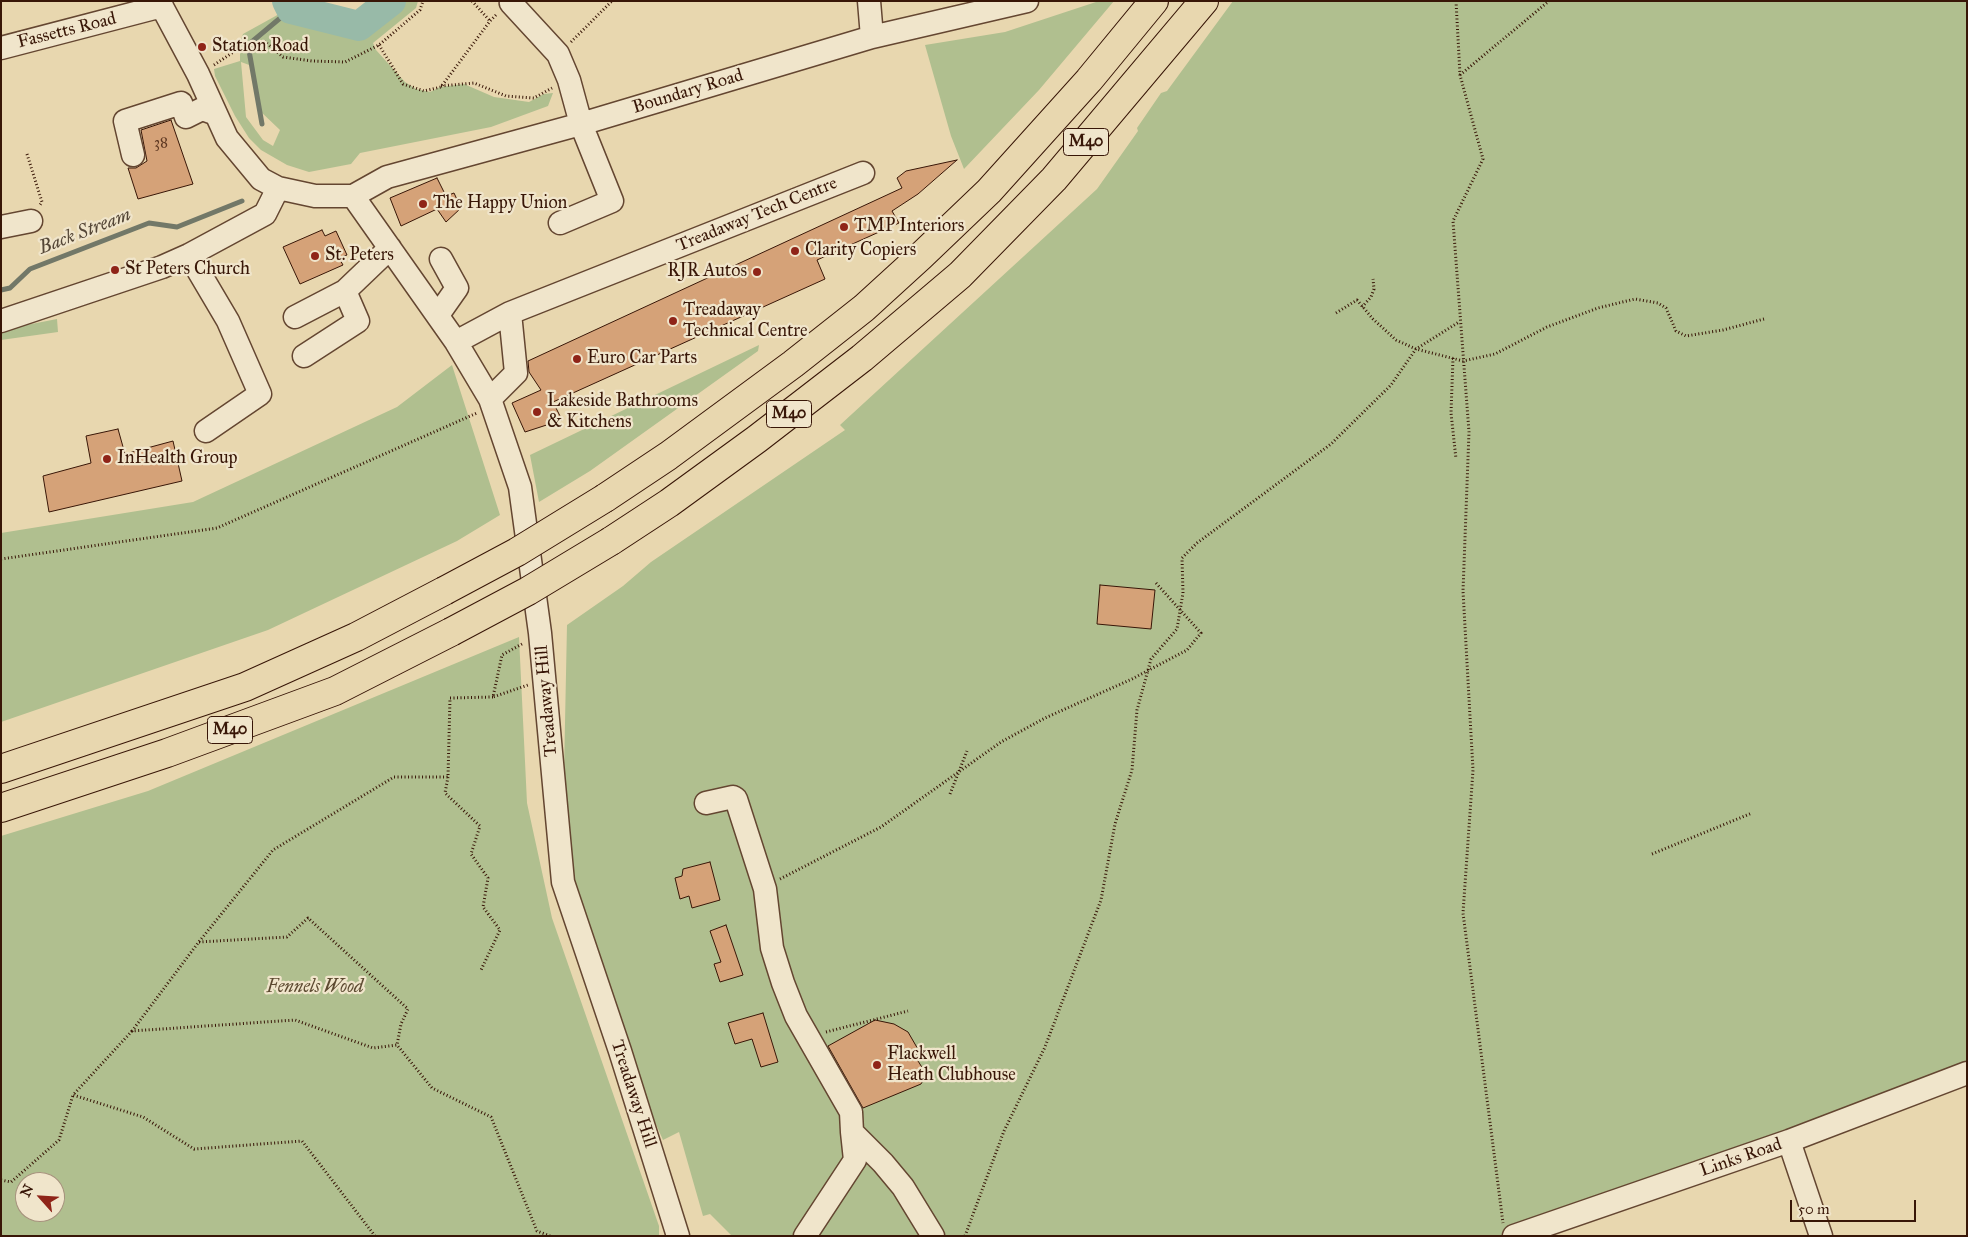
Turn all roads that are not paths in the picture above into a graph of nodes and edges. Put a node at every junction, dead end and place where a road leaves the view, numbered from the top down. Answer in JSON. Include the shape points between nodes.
{"nodes":[{"id":1,"x":869,"y":1,"type":"edge"},
{"id":2,"x":1027,"y":1,"type":"edge"},
{"id":3,"x":1154,"y":1,"type":"edge"},
{"id":4,"x":1204,"y":1,"type":"edge"},
{"id":5,"x":512,"y":2,"type":"edge"},
{"id":6,"x":161,"y":4,"type":"edge"},
{"id":7,"x":1005,"y":4,"type":"edge"},
{"id":8,"x":872,"y":37,"type":"junction"},
{"id":9,"x":1,"y":48,"type":"edge"},
{"id":10,"x":216,"y":114,"type":"junction"},
{"id":11,"x":581,"y":124,"type":"junction"},
{"id":12,"x":133,"y":155,"type":"dead end"},
{"id":13,"x":863,"y":173,"type":"dead end"},
{"id":14,"x":278,"y":188,"type":"junction"},
{"id":15,"x":353,"y":196,"type":"junction"},
{"id":16,"x":31,"y":221,"type":"road end"},
{"id":17,"x":560,"y":223,"type":"dead end"},
{"id":18,"x":1,"y":227,"type":"edge"},
{"id":19,"x":390,"y":248,"type":"junction"},
{"id":20,"x":189,"y":255,"type":"junction"},
{"id":21,"x":441,"y":259,"type":"dead end"},
{"id":22,"x":345,"y":291,"type":"junction"},
{"id":23,"x":510,"y":313,"type":"junction"},
{"id":24,"x":438,"y":315,"type":"junction"},
{"id":25,"x":295,"y":317,"type":"dead end"},
{"id":26,"x":1,"y":321,"type":"edge"},
{"id":27,"x":456,"y":342,"type":"junction"},
{"id":28,"x":304,"y":356,"type":"dead end"},
{"id":29,"x":492,"y":402,"type":"junction"},
{"id":30,"x":206,"y":431,"type":"dead end"},
{"id":31,"x":1,"y":769,"type":"edge"},
{"id":32,"x":706,"y":803,"type":"dead end"},
{"id":33,"x":1,"y":808,"type":"edge"},
{"id":34,"x":1967,"y":1073,"type":"edge"},
{"id":35,"x":852,"y":1132,"type":"junction"},
{"id":36,"x":1789,"y":1142,"type":"junction"},
{"id":37,"x":1509,"y":1233,"type":"edge"},
{"id":38,"x":678,"y":1236,"type":"edge"},
{"id":39,"x":805,"y":1236,"type":"edge"},
{"id":40,"x":934,"y":1236,"type":"edge"},
{"id":41,"x":1821,"y":1236,"type":"edge"}],
"edges":[{"from":1,"to":8,"type":"street"},
{"from":2,"to":7,"type":"street","name":"Boundary Road"},
{"from":3,"to":31,"type":"highway","number":"M40","bridge":true,"via":[[1089,80],[989,191],[864,308],[700,433],[605,498],[517,552],[444,591],[356,637],[245,687]]},
{"from":4,"to":33,"type":"highway","number":"M40","bridge":true,"via":[[1054,179],[960,275],[862,358],[668,503],[528,591],[335,691],[167,753]]},
{"from":5,"to":11,"type":"street","via":[[558,54]]},
{"from":6,"to":9,"type":"street","name":"Fassetts Road"},
{"from":6,"to":10,"type":"street"},
{"from":7,"to":8,"type":"street","name":"Boundary Road"},
{"from":8,"to":11,"type":"street","name":"Boundary Road"},
{"from":10,"to":12,"type":"street","via":[[202,109],[186,117],[181,103],[124,121]]},
{"from":10,"to":14,"type":"street","via":[[227,138],[260,179]]},
{"from":11,"to":15,"type":"street","name":"Boundary Road","via":[[386,177]]},
{"from":11,"to":17,"type":"street","via":[[612,201]]},
{"from":13,"to":23,"type":"street","name":"Treadaway Tech Centre"},
{"from":14,"to":15,"type":"street","via":[[315,196]]},
{"from":14,"to":20,"type":"street","via":[[265,214]]},
{"from":15,"to":19,"type":"street","name":"Treadaway Hill"},
{"from":16,"to":18,"type":"street"},
{"from":19,"to":22,"type":"street"},
{"from":19,"to":24,"type":"street","name":"Treadaway Hill"},
{"from":20,"to":26,"type":"street"},
{"from":20,"to":30,"type":"street","via":[[228,321],[260,394]]},
{"from":21,"to":24,"type":"street","via":[[457,288]]},
{"from":22,"to":25,"type":"street"},
{"from":22,"to":28,"type":"street","via":[[358,320]]},
{"from":23,"to":27,"type":"street","name":"Treadaway Tech Centre"},
{"from":23,"to":29,"type":"street","via":[[516,373]]},
{"from":24,"to":27,"type":"street","name":"Treadaway Hill"},
{"from":27,"to":29,"type":"street","name":"Treadaway Hill"},
{"from":29,"to":38,"type":"street","name":"Treadaway Hill","via":[[520,487],[540,632],[563,882]]},
{"from":32,"to":35,"type":"street","via":[[736,799],[765,889],[772,948],[796,1016],[851,1112]]},
{"from":34,"to":36,"type":"street","name":"Links Road"},
{"from":35,"to":39,"type":"street","via":[[855,1160]]},
{"from":35,"to":40,"type":"street","via":[[903,1187]]},
{"from":36,"to":37,"type":"street","name":"Links Road"},
{"from":36,"to":41,"type":"street"}]}
